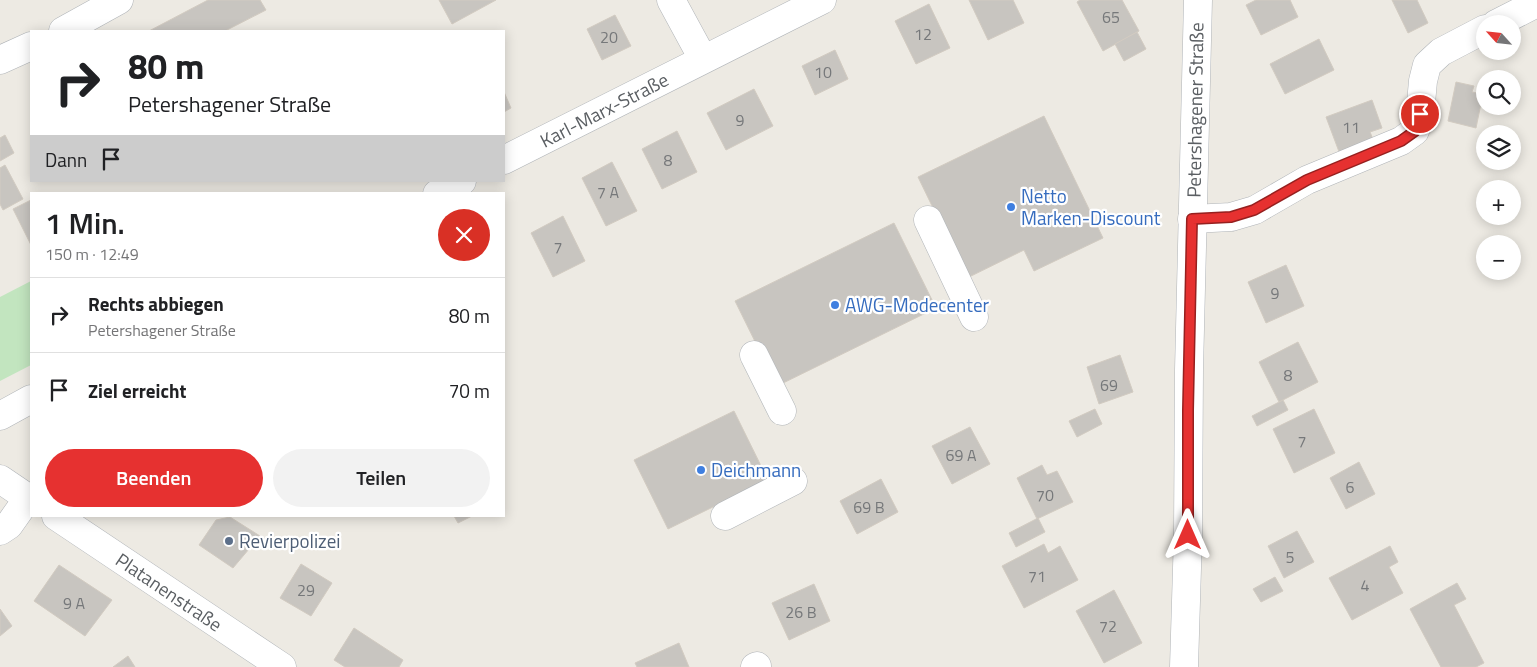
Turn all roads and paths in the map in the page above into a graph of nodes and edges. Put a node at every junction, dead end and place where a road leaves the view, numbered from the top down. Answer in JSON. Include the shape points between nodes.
{"nodes":[{"id":1,"x":119,"y":0,"type":"edge"},
{"id":2,"x":671,"y":0,"type":"edge"},
{"id":3,"x":822,"y":0,"type":"edge"},
{"id":4,"x":1198,"y":0,"type":"edge"},
{"id":5,"x":1537,"y":3,"type":"edge"},
{"id":6,"x":1514,"y":15,"type":"edge"},
{"id":7,"x":64,"y":30,"type":"edge"},
{"id":8,"x":1476,"y":34,"type":"edge"},
{"id":9,"x":30,"y":46,"type":"edge"},
{"id":10,"x":704,"y":59,"type":"junction"},
{"id":11,"x":0,"y":60,"type":"edge"},
{"id":12,"x":505,"y":159,"type":"edge"},
{"id":13,"x":460,"y":182,"type":"edge"},
{"id":14,"x":441,"y":192,"type":"edge"},
{"id":15,"x":1192,"y":219,"type":"junction"},
{"id":16,"x":928,"y":220,"type":"dead end"},
{"id":17,"x":974,"y":317,"type":"dead end"},
{"id":18,"x":754,"y":355,"type":"dead end"},
{"id":19,"x":30,"y":400,"type":"edge"},
{"id":20,"x":782,"y":410,"type":"dead end"},
{"id":21,"x":0,"y":416,"type":"edge"},
{"id":22,"x":0,"y":479,"type":"edge"},
{"id":23,"x":793,"y":481,"type":"dead end"},
{"id":24,"x":30,"y":499,"type":"edge"},
{"id":25,"x":725,"y":516,"type":"dead end"},
{"id":26,"x":57,"y":517,"type":"edge"},
{"id":27,"x":0,"y":531,"type":"edge"},
{"id":28,"x":282,"y":667,"type":"edge"},
{"id":29,"x":1184,"y":667,"type":"edge"}],
"edges":[{"from":1,"to":7,"type":"street"},
{"from":2,"to":10,"type":"street"},
{"from":3,"to":10,"type":"street","name":"Karl-Marx-Straße"},
{"from":4,"to":15,"type":"street","name":"Petershagener Straße"},
{"from":5,"to":6,"type":"street"},
{"from":8,"to":15,"type":"street","name":"Petershagener Straße","via":[[1441,52],[1427,65],[1415,131],[1401,141],[1307,180],[1254,210],[1231,217]]},
{"from":9,"to":11,"type":"street"},
{"from":10,"to":12,"type":"street","name":"Karl-Marx-Straße"},
{"from":13,"to":14,"type":"street"},
{"from":15,"to":29,"type":"street","name":"Petershagener Straße"},
{"from":16,"to":17,"type":"street"},
{"from":18,"to":20,"type":"street"},
{"from":19,"to":21,"type":"street"},
{"from":22,"to":24,"type":"street"},
{"from":23,"to":25,"type":"street"},
{"from":24,"to":27,"type":"street"},
{"from":26,"to":28,"type":"street","name":"Platanenstraße"}]}
